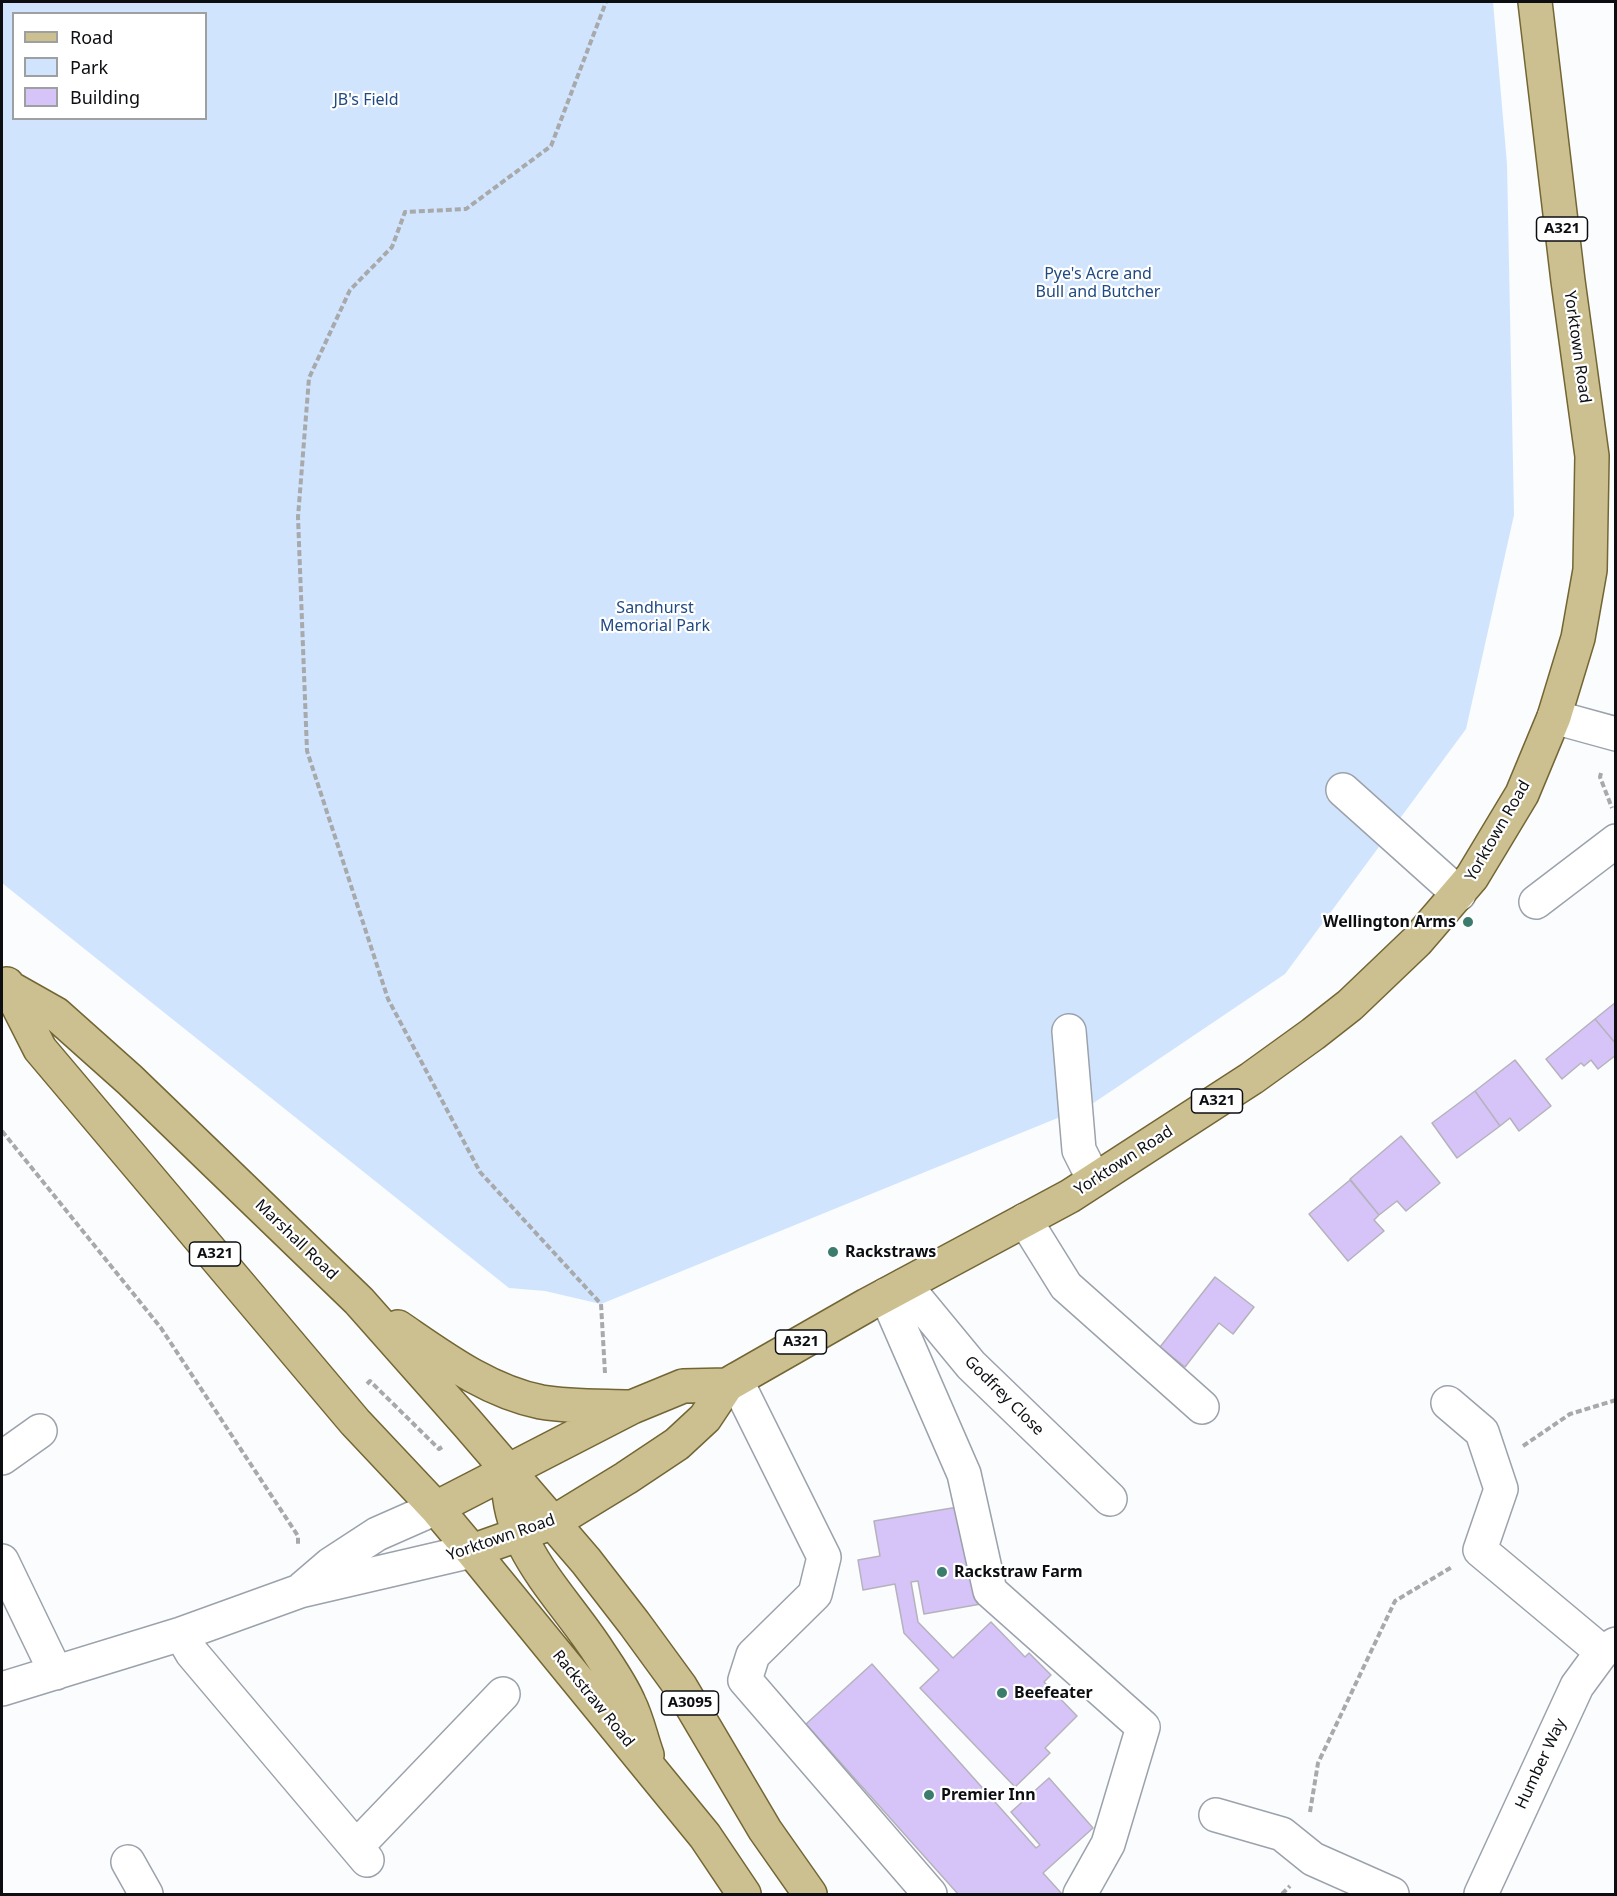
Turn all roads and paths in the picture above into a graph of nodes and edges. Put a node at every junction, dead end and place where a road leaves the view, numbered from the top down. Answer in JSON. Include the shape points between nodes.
{"nodes":[{"id":1,"x":606,"y":2,"type":"edge"},
{"id":2,"x":1535,"y":2,"type":"edge"},
{"id":3,"x":1554,"y":717,"type":"junction"},
{"id":4,"x":1616,"y":734,"type":"edge"},
{"id":5,"x":1601,"y":773,"type":"dead end"},
{"id":6,"x":1343,"y":790,"type":"dead end"},
{"id":7,"x":1616,"y":817,"type":"edge"},
{"id":8,"x":1616,"y":841,"type":"edge"},
{"id":9,"x":1459,"y":894,"type":"junction"},
{"id":10,"x":1536,"y":902,"type":"dead end"},
{"id":11,"x":6,"y":983,"type":"edge"},
{"id":12,"x":1069,"y":1031,"type":"dead end"},
{"id":13,"x":2,"y":1131,"type":"edge"},
{"id":14,"x":1094,"y":1180,"type":"junction"},
{"id":15,"x":1025,"y":1220,"type":"junction"},
{"id":16,"x":895,"y":1290,"type":"junction"},
{"id":17,"x":359,"y":1301,"type":"junction"},
{"id":18,"x":605,"y":1378,"type":"dead end"},
{"id":19,"x":370,"y":1382,"type":"dead end"},
{"id":20,"x":732,"y":1382,"type":"junction"},
{"id":21,"x":1616,"y":1400,"type":"edge"},
{"id":22,"x":1448,"y":1403,"type":"dead end"},
{"id":23,"x":632,"y":1407,"type":"junction"},
{"id":24,"x":1202,"y":1407,"type":"dead end"},
{"id":25,"x":40,"y":1431,"type":"dead end"},
{"id":26,"x":439,"y":1449,"type":"dead end"},
{"id":27,"x":2,"y":1458,"type":"edge"},
{"id":28,"x":509,"y":1471,"type":"junction"},
{"id":29,"x":1501,"y":1489,"type":"junction"},
{"id":30,"x":1110,"y":1499,"type":"dead end"},
{"id":31,"x":436,"y":1508,"type":"junction"},
{"id":32,"x":554,"y":1522,"type":"junction"},
{"id":33,"x":519,"y":1535,"type":"junction"},
{"id":34,"x":1480,"y":1550,"type":"junction"},
{"id":35,"x":472,"y":1551,"type":"junction"},
{"id":36,"x":2,"y":1561,"type":"edge"},
{"id":37,"x":300,"y":1591,"type":"junction"},
{"id":38,"x":182,"y":1634,"type":"junction"},
{"id":39,"x":1609,"y":1648,"type":"edge"},
{"id":40,"x":56,"y":1672,"type":"junction"},
{"id":41,"x":2,"y":1689,"type":"edge"},
{"id":42,"x":503,"y":1694,"type":"dead end"},
{"id":43,"x":653,"y":1773,"type":"junction"},
{"id":44,"x":1216,"y":1815,"type":"dead end"},
{"id":45,"x":1313,"y":1859,"type":"junction"},
{"id":46,"x":128,"y":1862,"type":"dead end"},
{"id":47,"x":1342,"y":1885,"type":"edge"},
{"id":48,"x":146,"y":1894,"type":"edge"},
{"id":49,"x":744,"y":1894,"type":"edge"},
{"id":50,"x":810,"y":1894,"type":"edge"},
{"id":51,"x":930,"y":1894,"type":"edge"},
{"id":52,"x":1080,"y":1894,"type":"edge"},
{"id":53,"x":1282,"y":1894,"type":"edge"},
{"id":54,"x":1392,"y":1894,"type":"edge"},
{"id":55,"x":1480,"y":1894,"type":"edge"}],
"edges":[{"from":1,"to":18,"type":"path","via":[[551,146],[466,209],[405,212],[392,248],[350,290],[309,378],[298,517],[307,751],[388,999],[480,1172],[601,1304]]},
{"from":2,"to":3,"type":"main road","name":"Yorktown Road","number":"A321","via":[[1592,466],[1588,594]]},
{"from":3,"to":4,"type":"street"},
{"from":3,"to":9,"type":"main road","name":"Yorktown Road","number":"A321","via":[[1522,794],[1488,854]]},
{"from":5,"to":7,"type":"path"},
{"from":6,"to":9,"type":"street"},
{"from":8,"to":10,"type":"street"},
{"from":9,"to":14,"type":"main road","name":"Yorktown Road","number":"A321","via":[[1418,941],[1350,1005],[1252,1078]]},
{"from":11,"to":17,"type":"main road","name":"Marshall Road","number":"A321","via":[[65,1022],[130,1080]]},
{"from":11,"to":31,"type":"main road","name":"Marshall Road","number":"A321","via":[[40,1049],[355,1422]]},
{"from":12,"to":14,"type":"street","via":[[1079,1150]]},
{"from":13,"to":37,"type":"path","via":[[161,1328],[251,1462],[298,1536]]},
{"from":14,"to":15,"type":"main road","name":"Yorktown Road","number":"A321"},
{"from":15,"to":16,"type":"main road","name":"Yorktown Road","number":"A321"},
{"from":15,"to":24,"type":"street","via":[[1066,1286]]},
{"from":16,"to":20,"type":"main road","name":"Yorktown Road","number":"A321"},
{"from":16,"to":30,"type":"street","name":"Godfrey Close"},
{"from":16,"to":52,"type":"street","via":[[964,1474],[990,1591],[1143,1727],[1108,1844]]},
{"from":17,"to":23,"type":"main road","via":[[437,1355],[498,1388],[542,1402]]},
{"from":17,"to":28,"type":"main road","name":"Marshall Road","number":"A321"},
{"from":19,"to":26,"type":"path"},
{"from":20,"to":23,"type":"main road","name":"Yorktown Road","number":"A321","via":[[683,1386]]},
{"from":20,"to":32,"type":"main road","name":"Yorktown Road","number":"A321","via":[[705,1418],[677,1444]]},
{"from":20,"to":51,"type":"street","via":[[824,1557],[815,1594],[753,1655],[745,1680]]},
{"from":21,"to":29,"type":"path","via":[[1570,1414],[1523,1446]]},
{"from":22,"to":29,"type":"street","via":[[1482,1432]]},
{"from":23,"to":28,"type":"main road","name":"Yorktown Road","number":"A321"},
{"from":25,"to":27,"type":"street"},
{"from":28,"to":31,"type":"main road","name":"Yorktown Road","number":"A321"},
{"from":28,"to":32,"type":"main road","name":"Marshall Road","number":"A321"},
{"from":28,"to":33,"type":"main road","via":[[507,1488]]},
{"from":29,"to":34,"type":"street"},
{"from":31,"to":35,"type":"main road","name":"Rackstraw Road","number":"A321"},
{"from":31,"to":37,"type":"street","name":"Yorktown Road","via":[[377,1534],[331,1564]]},
{"from":32,"to":33,"type":"main road","name":"Yorktown Road","number":"A321"},
{"from":32,"to":50,"type":"main road","number":"A3095","via":[[680,1686],[765,1830]]},
{"from":33,"to":35,"type":"main road","name":"Yorktown Road","number":"A321"},
{"from":33,"to":43,"type":"main road","via":[[528,1555],[595,1647],[629,1702]]},
{"from":34,"to":39,"type":"street"},
{"from":34,"to":45,"type":"path","via":[[1395,1601],[1318,1763],[1310,1816]]},
{"from":35,"to":37,"type":"street","name":"Yorktown Road"},
{"from":35,"to":43,"type":"main road","name":"Rackstraw Road"},
{"from":36,"to":40,"type":"street"},
{"from":37,"to":38,"type":"street","name":"Yorktown Road"},
{"from":38,"to":40,"type":"street","name":"Yorktown Road"},
{"from":38,"to":42,"type":"street","via":[[192,1653],[362,1853]]},
{"from":39,"to":55,"type":"street","name":"Humber Way","via":[[1577,1686]]},
{"from":40,"to":41,"type":"street","name":"Yorktown Road"},
{"from":43,"to":49,"type":"main road","name":"Rackstraw Road","via":[[705,1836]]},
{"from":44,"to":45,"type":"street","via":[[1282,1834]]},
{"from":45,"to":47,"type":"street"},
{"from":45,"to":53,"type":"path"},
{"from":46,"to":48,"type":"street"},
{"from":47,"to":54,"type":"street"}]}
